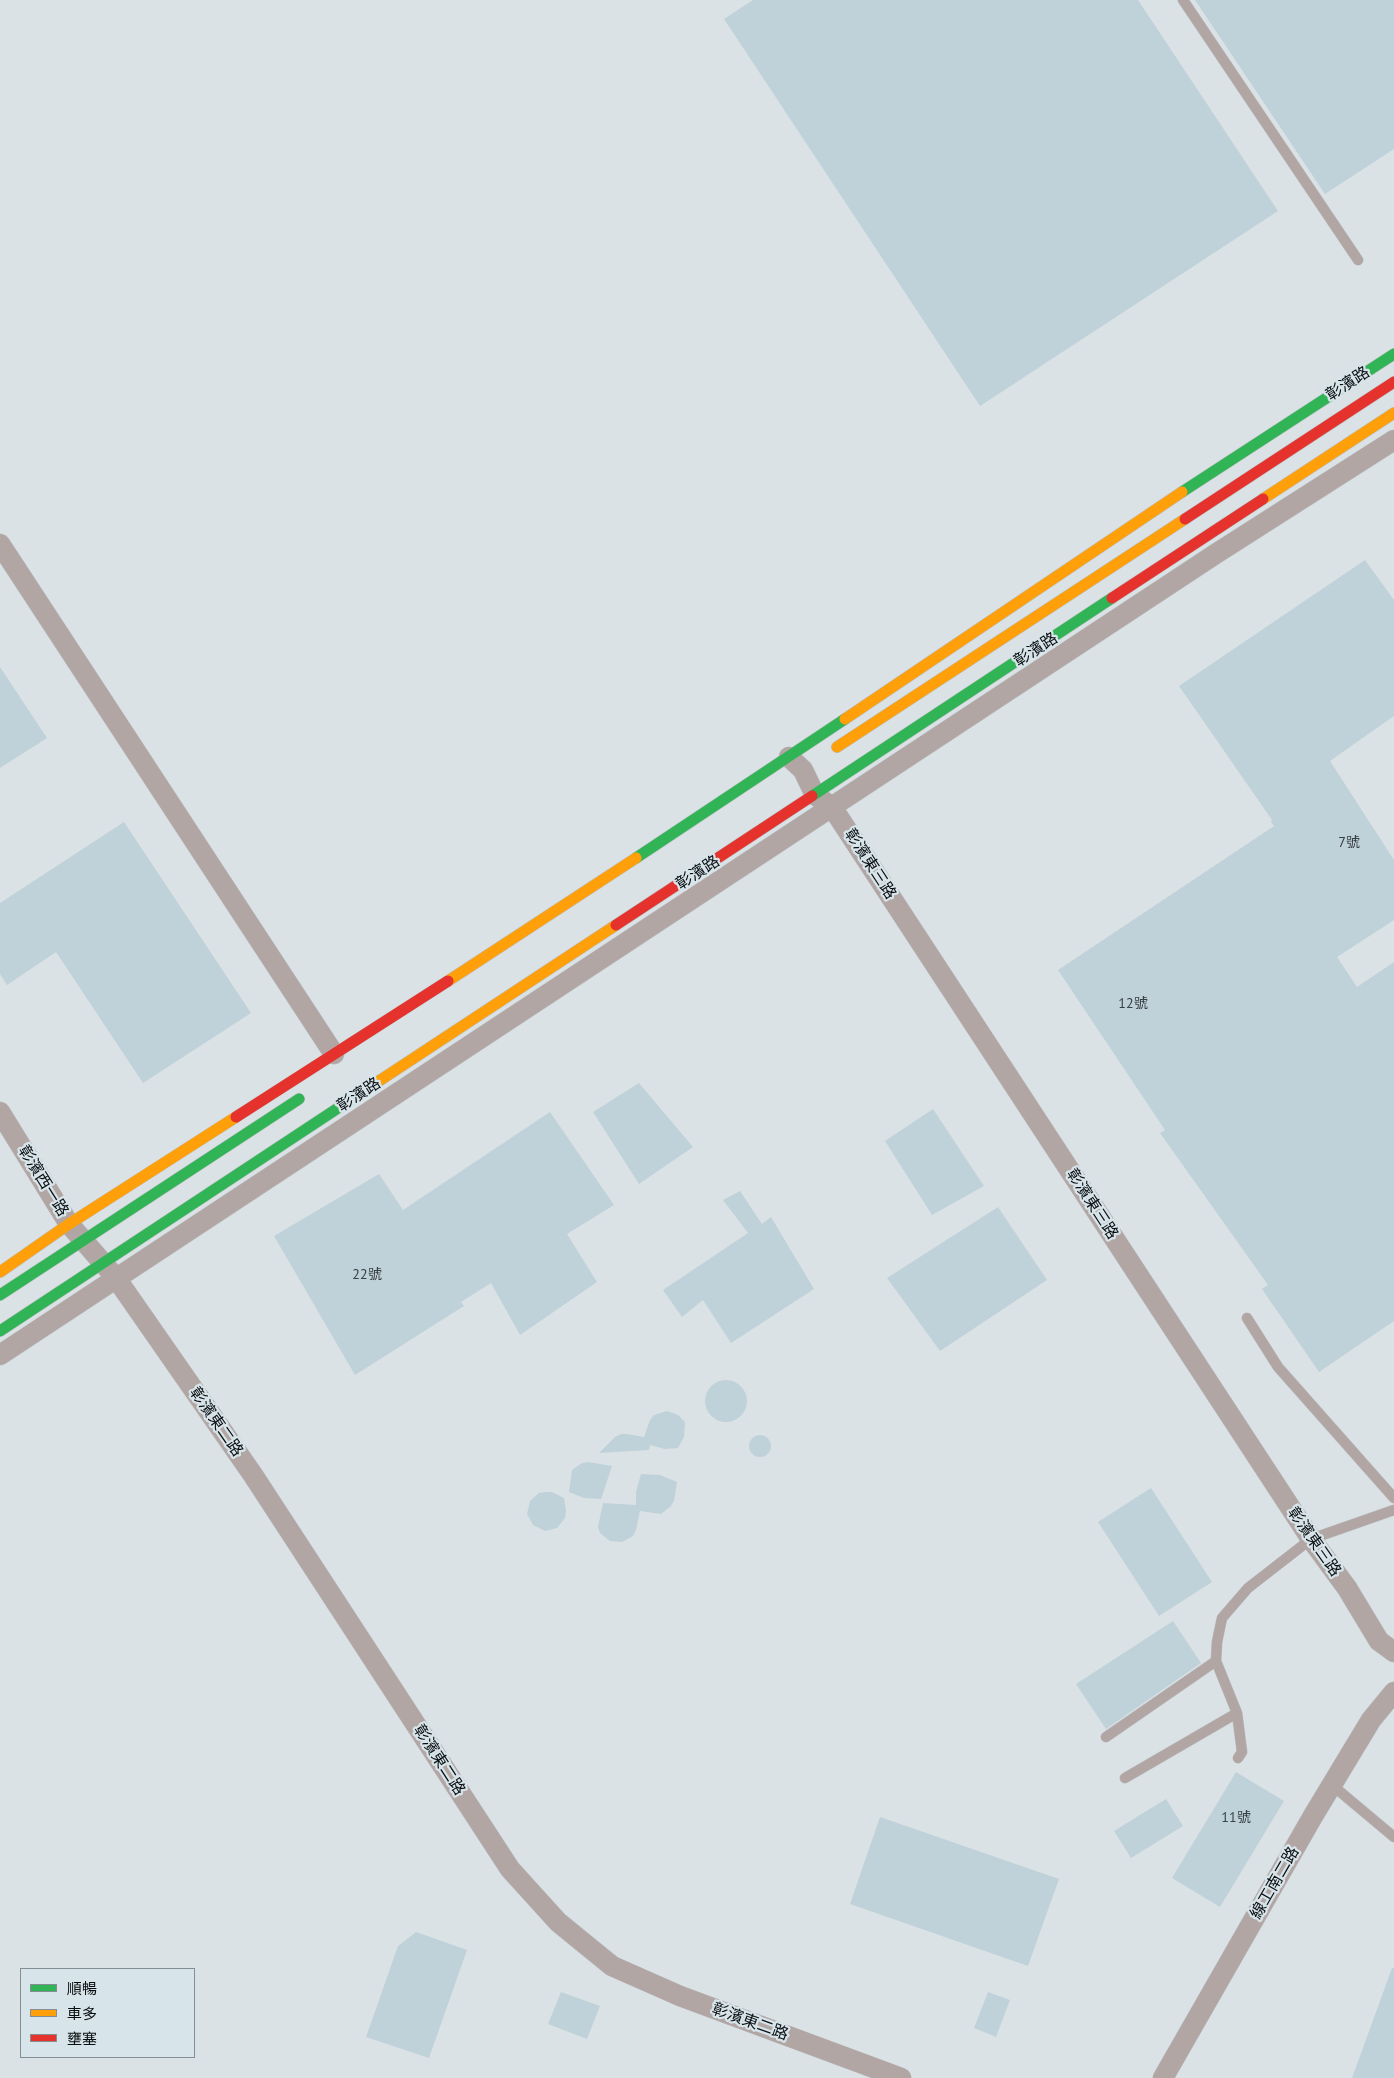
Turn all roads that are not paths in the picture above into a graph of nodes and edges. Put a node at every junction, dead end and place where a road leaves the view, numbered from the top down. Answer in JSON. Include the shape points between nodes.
{"nodes":[{"id":1,"x":1183,"y":0,"type":"edge"},
{"id":2,"x":1358,"y":260,"type":"dead end"},
{"id":3,"x":1394,"y":354,"type":"edge"},
{"id":4,"x":1394,"y":382,"type":"edge"},
{"id":5,"x":1394,"y":413,"type":"edge"},
{"id":6,"x":1394,"y":440,"type":"edge"},
{"id":7,"x":0,"y":544,"type":"edge"},
{"id":8,"x":828,"y":754,"type":"dead end"},
{"id":9,"x":799,"y":767,"type":"junction"},
{"id":10,"x":815,"y":795,"type":"junction"},
{"id":11,"x":832,"y":806,"type":"junction"},
{"id":12,"x":334,"y":1054,"type":"junction"},
{"id":13,"x":309,"y":1093,"type":"dead end"},
{"id":14,"x":0,"y":1112,"type":"edge"},
{"id":15,"x":69,"y":1224,"type":"junction"},
{"id":16,"x":83,"y":1240,"type":"junction"},
{"id":17,"x":109,"y":1271,"type":"junction"},
{"id":18,"x":0,"y":1272,"type":"edge"},
{"id":19,"x":0,"y":1295,"type":"edge"},
{"id":20,"x":1247,"y":1318,"type":"dead end"},
{"id":21,"x":0,"y":1331,"type":"edge"},
{"id":22,"x":0,"y":1355,"type":"edge"},
{"id":23,"x":1394,"y":1498,"type":"edge"},
{"id":24,"x":1394,"y":1510,"type":"edge"},
{"id":25,"x":1311,"y":1540,"type":"junction"},
{"id":26,"x":1394,"y":1652,"type":"edge"},
{"id":27,"x":1216,"y":1662,"type":"junction"},
{"id":28,"x":1394,"y":1692,"type":"edge"},
{"id":29,"x":1237,"y":1712,"type":"junction"},
{"id":30,"x":1106,"y":1737,"type":"dead end"},
{"id":31,"x":1238,"y":1758,"type":"dead end"},
{"id":32,"x":1125,"y":1778,"type":"dead end"},
{"id":33,"x":1332,"y":1785,"type":"junction"},
{"id":34,"x":1394,"y":1837,"type":"edge"},
{"id":35,"x":900,"y":2078,"type":"edge"},
{"id":36,"x":1164,"y":2078,"type":"edge"}],
"edges":[{"from":1,"to":2,"type":"lane"},
{"from":3,"to":9,"type":"street","name":"彰濱路","via":[[1228,462]]},
{"from":4,"to":8,"type":"street","name":"彰濱路"},
{"from":5,"to":10,"type":"street","name":"彰濱路"},
{"from":6,"to":11,"type":"street","name":"彰濱路"},
{"from":7,"to":12,"type":"street"},
{"from":9,"to":10,"type":"street"},
{"from":9,"to":12,"type":"street","name":"彰濱路"},
{"from":10,"to":11,"type":"street","name":"彰濱東三路"},
{"from":10,"to":17,"type":"street","name":"彰濱路"},
{"from":11,"to":17,"type":"street","name":"彰濱路"},
{"from":11,"to":25,"type":"street","name":"彰濱東三路"},
{"from":12,"to":15,"type":"street","name":"彰濱路"},
{"from":13,"to":16,"type":"street"},
{"from":14,"to":15,"type":"street","name":"彰濱西一路"},
{"from":15,"to":16,"type":"street","name":"彰濱西一路"},
{"from":15,"to":18,"type":"street","name":"彰濱路"},
{"from":16,"to":17,"type":"street","name":"彰濱東二路"},
{"from":16,"to":19,"type":"street"},
{"from":17,"to":21,"type":"street","name":"彰濱路"},
{"from":17,"to":22,"type":"street","name":"彰濱路"},
{"from":17,"to":35,"type":"street","name":"彰濱東二路","via":[[253,1476],[510,1869],[558,1922],[612,1966],[680,1996]]},
{"from":20,"to":23,"type":"lane","via":[[1278,1367]]},
{"from":24,"to":25,"type":"lane"},
{"from":25,"to":26,"type":"street","name":"彰濱東三路","via":[[1347,1588],[1379,1641]]},
{"from":25,"to":27,"type":"lane","via":[[1248,1588],[1222,1618]]},
{"from":27,"to":29,"type":"lane"},
{"from":27,"to":30,"type":"lane"},
{"from":28,"to":33,"type":"street","name":"線工南二路","via":[[1370,1720]]},
{"from":29,"to":31,"type":"lane","via":[[1242,1752]]},
{"from":29,"to":32,"type":"lane"},
{"from":33,"to":34,"type":"lane"},
{"from":33,"to":36,"type":"street","name":"線工南二路"}]}
